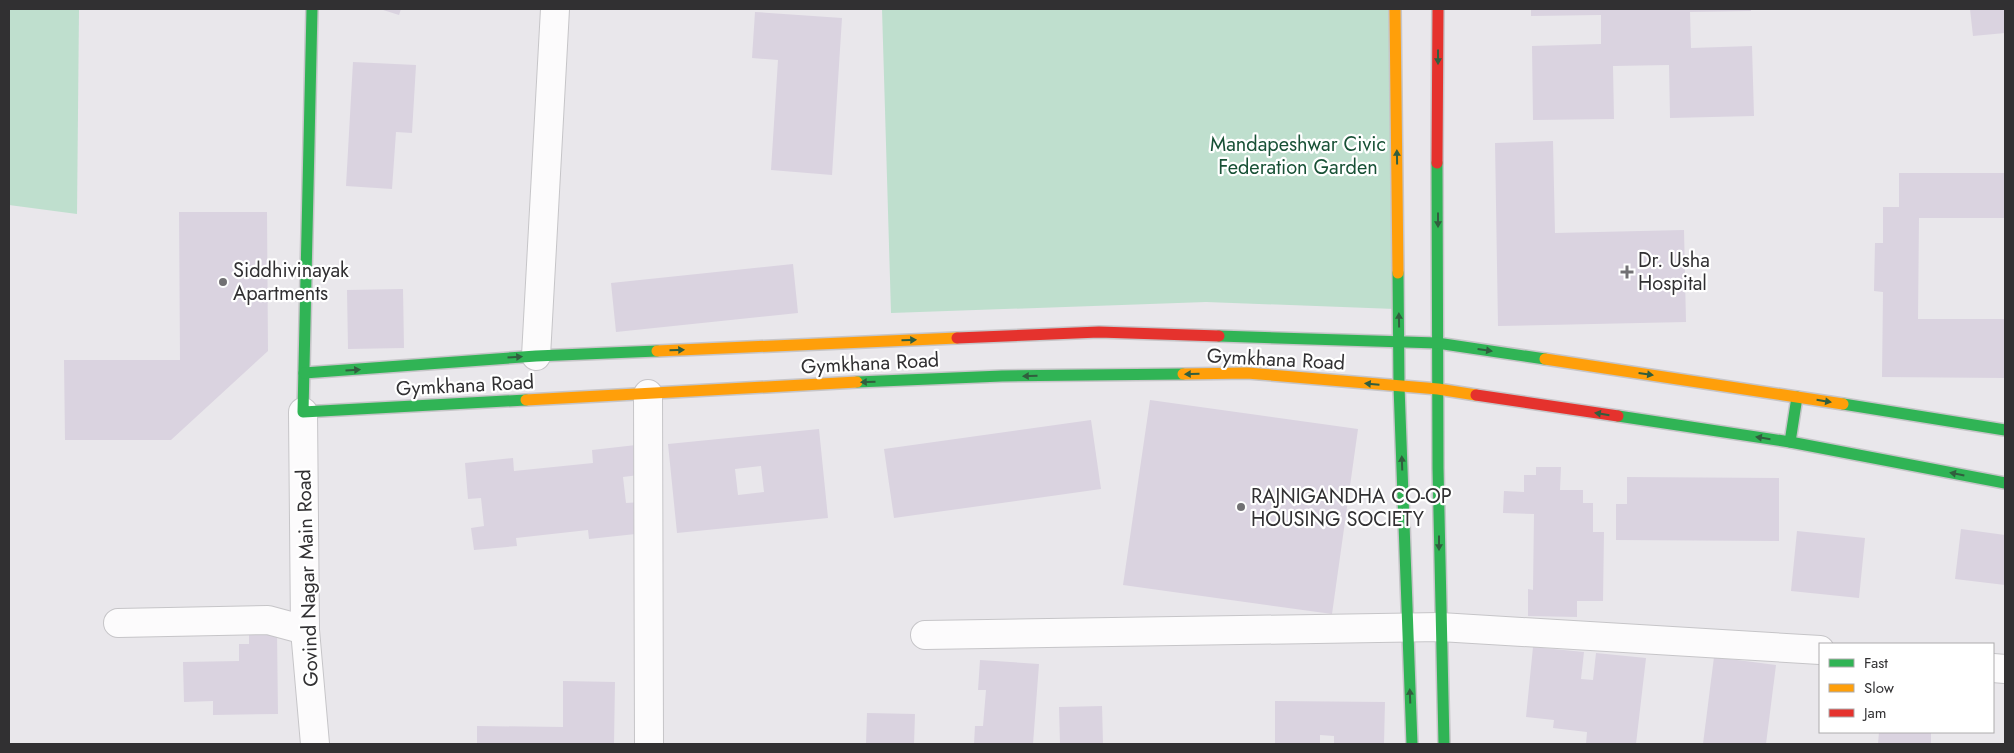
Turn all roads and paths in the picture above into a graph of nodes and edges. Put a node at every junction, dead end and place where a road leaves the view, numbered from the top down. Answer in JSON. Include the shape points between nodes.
{"nodes":[{"id":1,"x":312,"y":9,"type":"edge"},
{"id":2,"x":555,"y":9,"type":"edge"},
{"id":3,"x":1395,"y":9,"type":"edge"},
{"id":4,"x":1438,"y":9,"type":"edge"},
{"id":5,"x":1399,"y":342,"type":"junction"},
{"id":6,"x":1437,"y":343,"type":"junction"},
{"id":7,"x":536,"y":356,"type":"junction"},
{"id":8,"x":304,"y":373,"type":"junction"},
{"id":9,"x":1399,"y":386,"type":"junction"},
{"id":10,"x":1438,"y":389,"type":"junction"},
{"id":11,"x":648,"y":394,"type":"junction"},
{"id":12,"x":1797,"y":397,"type":"junction"},
{"id":13,"x":303,"y":412,"type":"junction"},
{"id":14,"x":2005,"y":430,"type":"edge"},
{"id":15,"x":1790,"y":442,"type":"junction"},
{"id":16,"x":2005,"y":483,"type":"edge"},
{"id":17,"x":118,"y":623,"type":"dead end"},
{"id":18,"x":1408,"y":628,"type":"junction"},
{"id":19,"x":1440,"y":628,"type":"junction"},
{"id":20,"x":305,"y":630,"type":"junction"},
{"id":21,"x":924,"y":635,"type":"dead end"},
{"id":22,"x":1819,"y":650,"type":"edge"},
{"id":23,"x":315,"y":744,"type":"edge"},
{"id":24,"x":649,"y":744,"type":"edge"},
{"id":25,"x":1412,"y":744,"type":"edge"},
{"id":26,"x":1444,"y":744,"type":"edge"}],
"edges":[{"from":1,"to":8,"type":"street"},
{"from":2,"to":7,"type":"street"},
{"from":5,"to":3,"type":"street","one_way":true},
{"from":4,"to":6,"type":"street","one_way":true},
{"from":5,"to":6,"type":"street","name":"Gymkhana Road"},
{"from":7,"to":5,"type":"street","name":"Gymkhana Road","one_way":true,"via":[[1099,332]]},
{"from":5,"to":9,"type":"street"},
{"from":6,"to":10,"type":"street"},
{"from":6,"to":12,"type":"street","name":"Gymkhana Road","one_way":true},
{"from":8,"to":7,"type":"street","name":"Gymkhana Road","one_way":true},
{"from":8,"to":13,"type":"street"},
{"from":9,"to":10,"type":"street","name":"Gymkhana Road"},
{"from":9,"to":11,"type":"street","name":"Gymkhana Road","one_way":true,"via":[[1247,373],[1002,376]]},
{"from":18,"to":9,"type":"street","one_way":true},
{"from":15,"to":10,"type":"street","name":"Gymkhana Road","one_way":true},
{"from":10,"to":19,"type":"street","one_way":true},
{"from":11,"to":13,"type":"street","name":"Gymkhana Road"},
{"from":11,"to":24,"type":"street"},
{"from":12,"to":14,"type":"street","name":"Gymkhana Road","one_way":true},
{"from":12,"to":15,"type":"street"},
{"from":13,"to":20,"type":"street","name":"Govind Nagar Main Road"},
{"from":16,"to":15,"type":"street","name":"Gymkhana Road","one_way":true},
{"from":17,"to":20,"type":"street","via":[[268,620]]},
{"from":18,"to":19,"type":"street"},
{"from":18,"to":21,"type":"street"},
{"from":25,"to":18,"type":"street","one_way":true},
{"from":19,"to":22,"type":"street"},
{"from":19,"to":26,"type":"street"},
{"from":20,"to":23,"type":"street","name":"Govind Nagar Main Road"}]}
